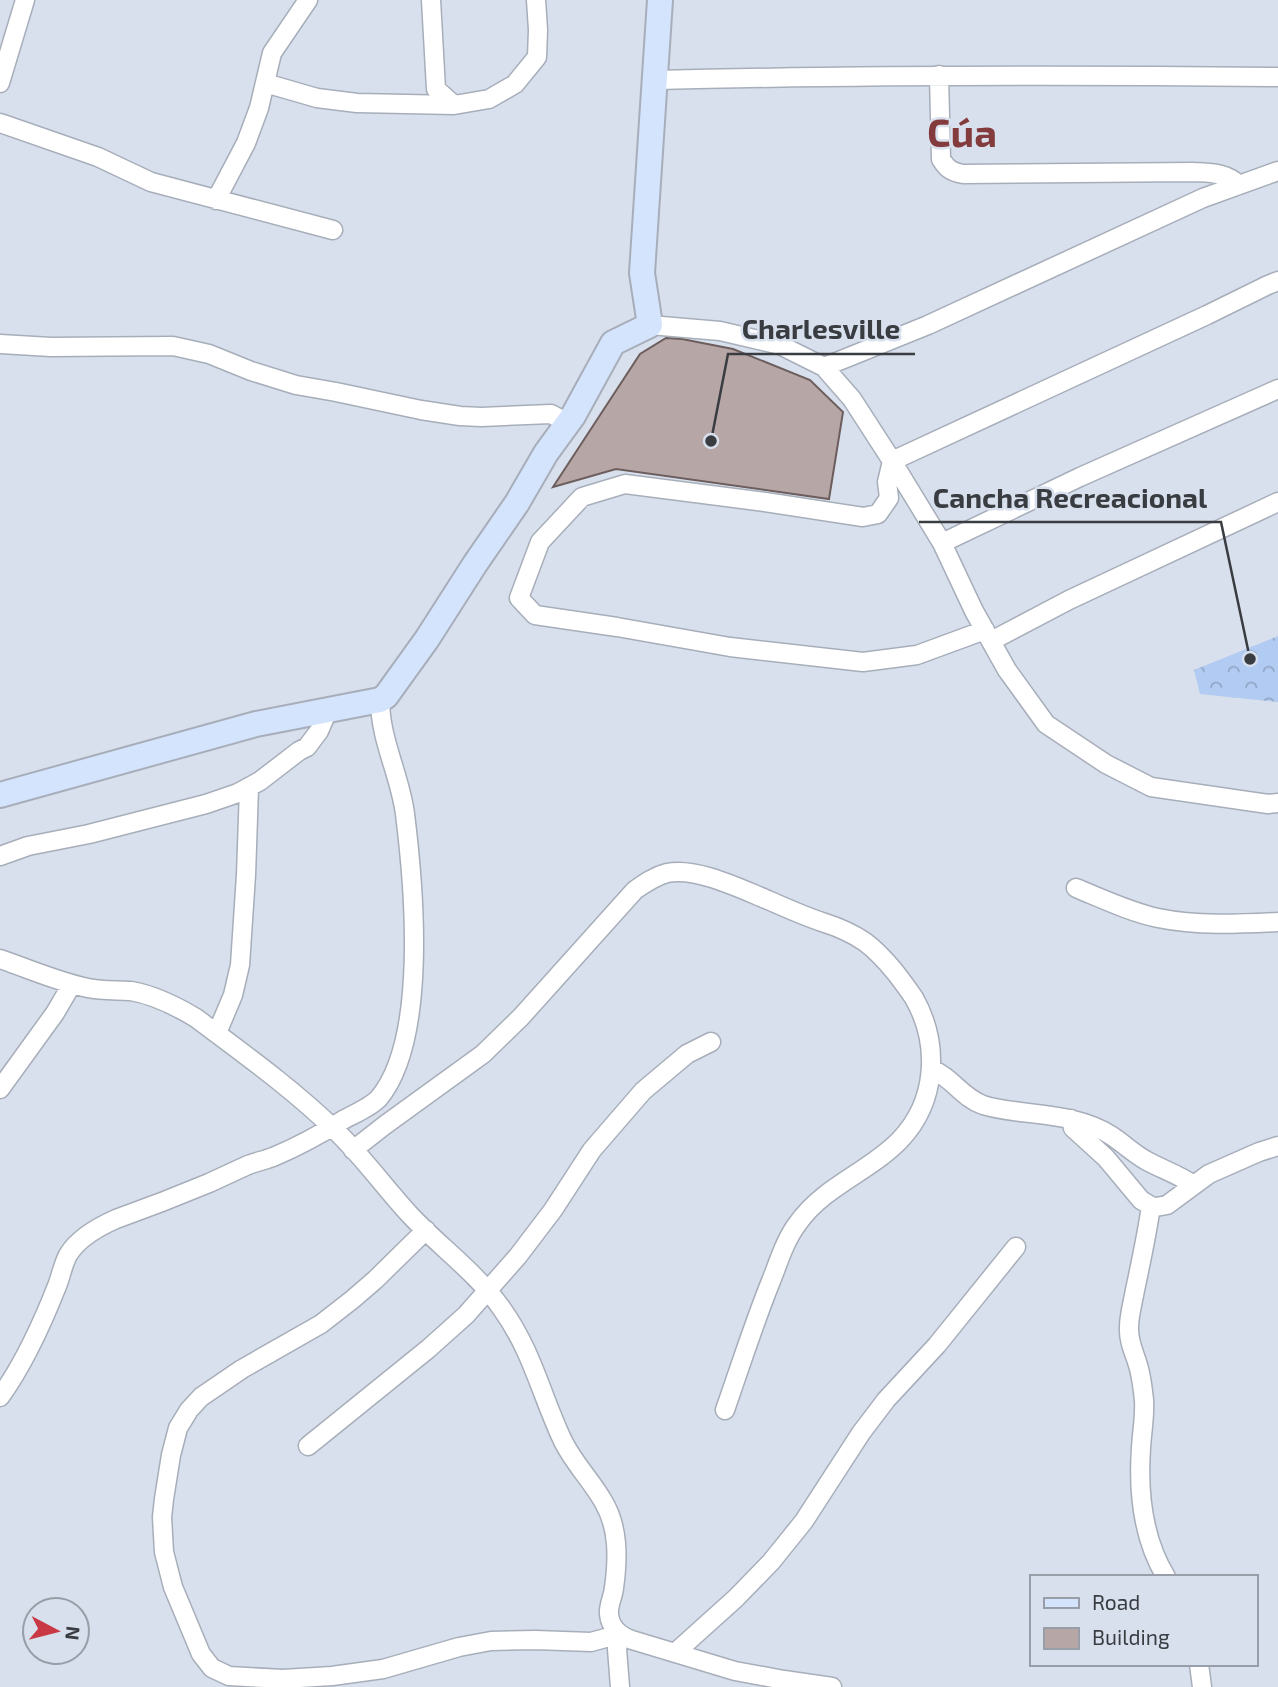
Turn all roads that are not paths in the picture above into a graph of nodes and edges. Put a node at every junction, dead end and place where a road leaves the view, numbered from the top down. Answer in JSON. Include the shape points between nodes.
{"nodes":[{"id":1,"x":24,"y":0,"type":"edge"},
{"id":2,"x":431,"y":0,"type":"edge"},
{"id":3,"x":536,"y":0,"type":"edge"},
{"id":4,"x":660,"y":0,"type":"edge"},
{"id":5,"x":306,"y":1,"type":"edge"},
{"id":6,"x":939,"y":75,"type":"junction"},
{"id":7,"x":1278,"y":76,"type":"edge"},
{"id":8,"x":655,"y":80,"type":"junction"},
{"id":9,"x":0,"y":83,"type":"edge"},
{"id":10,"x":265,"y":83,"type":"junction"},
{"id":11,"x":454,"y":105,"type":"junction"},
{"id":12,"x":0,"y":123,"type":"edge"},
{"id":13,"x":1278,"y":171,"type":"edge"},
{"id":14,"x":1239,"y":184,"type":"junction"},
{"id":15,"x":216,"y":200,"type":"junction"},
{"id":16,"x":333,"y":230,"type":"dead end"},
{"id":17,"x":1278,"y":281,"type":"edge"},
{"id":18,"x":650,"y":326,"type":"junction"},
{"id":19,"x":0,"y":344,"type":"edge"},
{"id":20,"x":824,"y":367,"type":"junction"},
{"id":21,"x":1278,"y":389,"type":"edge"},
{"id":22,"x":568,"y":423,"type":"junction"},
{"id":23,"x":892,"y":461,"type":"junction"},
{"id":24,"x":1278,"y":502,"type":"edge"},
{"id":25,"x":942,"y":543,"type":"junction"},
{"id":26,"x":988,"y":635,"type":"junction"},
{"id":27,"x":380,"y":700,"type":"junction"},
{"id":28,"x":328,"y":710,"type":"junction"},
{"id":29,"x":248,"y":788,"type":"junction"},
{"id":30,"x":0,"y":796,"type":"edge"},
{"id":31,"x":1278,"y":803,"type":"edge"},
{"id":32,"x":0,"y":856,"type":"edge"},
{"id":33,"x":1076,"y":888,"type":"dead end"},
{"id":34,"x":1278,"y":922,"type":"edge"},
{"id":35,"x":0,"y":958,"type":"edge"},
{"id":36,"x":72,"y":984,"type":"junction"},
{"id":37,"x":217,"y":1033,"type":"junction"},
{"id":38,"x":710,"y":1042,"type":"dead end"},
{"id":39,"x":931,"y":1069,"type":"junction"},
{"id":40,"x":0,"y":1089,"type":"edge"},
{"id":41,"x":1071,"y":1119,"type":"junction"},
{"id":42,"x":332,"y":1127,"type":"junction"},
{"id":43,"x":1278,"y":1146,"type":"edge"},
{"id":44,"x":353,"y":1150,"type":"junction"},
{"id":45,"x":1194,"y":1185,"type":"junction"},
{"id":46,"x":1151,"y":1206,"type":"junction"},
{"id":47,"x":426,"y":1230,"type":"junction"},
{"id":48,"x":1016,"y":1247,"type":"dead end"},
{"id":49,"x":489,"y":1291,"type":"junction"},
{"id":50,"x":6,"y":1378,"type":"edge"},
{"id":51,"x":0,"y":1397,"type":"edge"},
{"id":52,"x":725,"y":1410,"type":"dead end"},
{"id":53,"x":308,"y":1446,"type":"dead end"},
{"id":54,"x":1165,"y":1575,"type":"edge"},
{"id":55,"x":620,"y":1634,"type":"junction"},
{"id":56,"x":676,"y":1652,"type":"junction"},
{"id":57,"x":1199,"y":1666,"type":"edge"},
{"id":58,"x":363,"y":1679,"type":"edge"},
{"id":59,"x":620,"y":1687,"type":"edge"},
{"id":60,"x":832,"y":1687,"type":"edge"},
{"id":61,"x":1202,"y":1687,"type":"edge"}],
"edges":[{"from":1,"to":9,"type":"street"},
{"from":2,"to":11,"type":"street","via":[[436,89]]},
{"from":3,"to":11,"type":"street","via":[[537,57],[515,84],[489,99]]},
{"from":4,"to":8,"type":"street"},
{"from":5,"to":10,"type":"street","via":[[272,53]]},
{"from":6,"to":7,"type":"street"},
{"from":6,"to":8,"type":"street"},
{"from":6,"to":14,"type":"street","via":[[941,159],[953,172],[1193,172],[1220,174]]},
{"from":8,"to":18,"type":"street","via":[[642,272]]},
{"from":10,"to":11,"type":"street","via":[[317,98],[357,103]]},
{"from":10,"to":15,"type":"street","via":[[246,144]]},
{"from":12,"to":15,"type":"street","via":[[98,157],[151,182]]},
{"from":13,"to":14,"type":"street"},
{"from":14,"to":20,"type":"street","via":[[928,325]]},
{"from":15,"to":16,"type":"street"},
{"from":17,"to":23,"type":"street"},
{"from":18,"to":20,"type":"street","via":[[720,331],[780,345]]},
{"from":18,"to":22,"type":"street","via":[[613,343]]},
{"from":19,"to":22,"type":"street","via":[[173,346],[296,385],[421,410],[481,417],[551,414]]},
{"from":20,"to":23,"type":"street","via":[[852,399]]},
{"from":21,"to":25,"type":"street"},
{"from":22,"to":27,"type":"street","via":[[427,639]]},
{"from":23,"to":25,"type":"street"},
{"from":23,"to":26,"type":"street","via":[[889,498],[878,514],[863,517],[625,484],[582,497],[540,541],[519,598],[535,615],[730,647],[863,662],[918,655]]},
{"from":24,"to":26,"type":"street"},
{"from":25,"to":26,"type":"street"},
{"from":26,"to":31,"type":"street","via":[[1046,724],[1106,764],[1151,787]]},
{"from":27,"to":28,"type":"street"},
{"from":27,"to":42,"type":"street","via":[[384,737],[404,810],[412,897],[412,994],[406,1034],[393,1074],[378,1099]]},
{"from":28,"to":29,"type":"street","via":[[307,747]]},
{"from":28,"to":30,"type":"street","via":[[256,724]]},
{"from":29,"to":32,"type":"street","via":[[206,804]]},
{"from":29,"to":37,"type":"street","via":[[240,965]]},
{"from":33,"to":34,"type":"street","via":[[1158,918],[1198,923]]},
{"from":35,"to":36,"type":"street"},
{"from":36,"to":37,"type":"street","via":[[164,1000]]},
{"from":36,"to":40,"type":"street"},
{"from":37,"to":42,"type":"street"},
{"from":38,"to":49,"type":"street","via":[[687,1054],[643,1091],[592,1150],[553,1210]]},
{"from":39,"to":41,"type":"street","via":[[982,1104]]},
{"from":39,"to":44,"type":"street","via":[[927,1029],[914,999],[886,961],[865,942],[732,886],[693,873],[668,873],[635,890],[483,1054]]},
{"from":39,"to":52,"type":"street","via":[[924,1104],[901,1139],[823,1196],[792,1233]]},
{"from":41,"to":45,"type":"street","via":[[1105,1131],[1133,1153]]},
{"from":41,"to":46,"type":"street","via":[[1073,1128]]},
{"from":42,"to":44,"type":"street"},
{"from":42,"to":50,"type":"street","via":[[274,1156],[105,1224],[86,1237],[68,1255],[47,1309]]},
{"from":43,"to":45,"type":"street","via":[[1209,1174]]},
{"from":44,"to":47,"type":"street"},
{"from":45,"to":46,"type":"street","via":[[1167,1205]]},
{"from":46,"to":54,"type":"street","via":[[1129,1332],[1144,1409],[1144,1516]]},
{"from":47,"to":49,"type":"street"},
{"from":47,"to":58,"type":"street","via":[[376,1280],[321,1324],[201,1397],[178,1428],[164,1499],[167,1569],[201,1654],[212,1668],[229,1676]]},
{"from":48,"to":56,"type":"street","via":[[861,1433],[804,1521],[771,1562]]},
{"from":49,"to":53,"type":"street","via":[[429,1349]]},
{"from":49,"to":55,"type":"street","via":[[528,1352],[563,1441],[609,1512],[617,1563],[608,1611]]},
{"from":50,"to":51,"type":"street"},
{"from":55,"to":56,"type":"street"},
{"from":55,"to":58,"type":"street","via":[[591,1642],[491,1641],[458,1647]]},
{"from":55,"to":59,"type":"street"},
{"from":56,"to":60,"type":"street","via":[[734,1671]]},
{"from":57,"to":61,"type":"street"}]}
